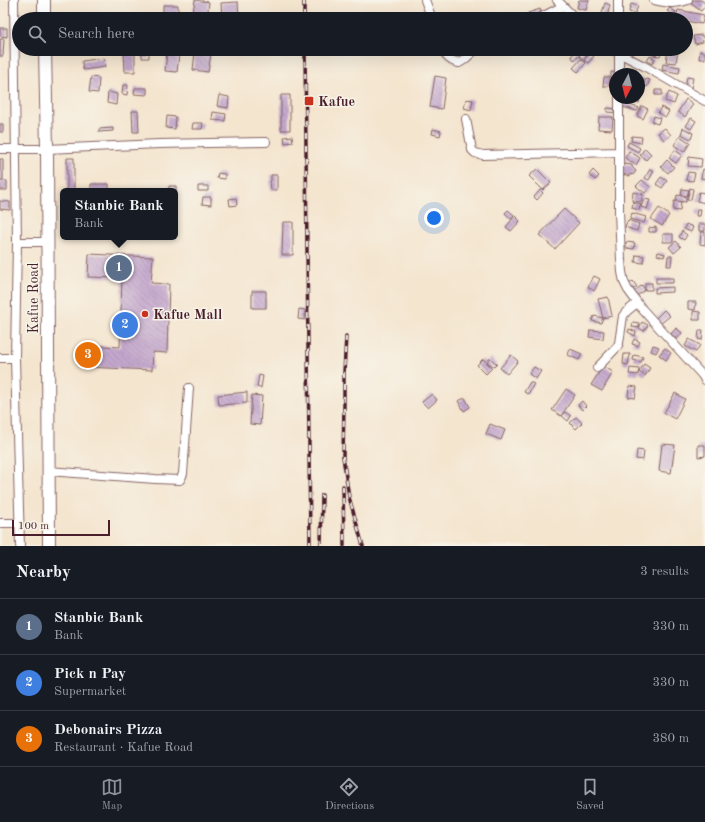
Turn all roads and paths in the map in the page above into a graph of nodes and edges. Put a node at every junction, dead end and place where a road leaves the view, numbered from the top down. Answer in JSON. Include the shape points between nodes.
{"nodes":[{"id":1,"x":14,"y":0,"type":"edge"},
{"id":2,"x":44,"y":0,"type":"edge"},
{"id":3,"x":425,"y":0,"type":"edge"},
{"id":4,"x":618,"y":0,"type":"edge"},
{"id":5,"x":654,"y":0,"type":"edge"},
{"id":6,"x":688,"y":0,"type":"edge"},
{"id":7,"x":560,"y":3,"type":"edge"},
{"id":8,"x":15,"y":12,"type":"edge"},
{"id":9,"x":44,"y":12,"type":"edge"},
{"id":10,"x":429,"y":12,"type":"edge"},
{"id":11,"x":548,"y":12,"type":"edge"},
{"id":12,"x":569,"y":12,"type":"edge"},
{"id":13,"x":618,"y":12,"type":"edge"},
{"id":14,"x":17,"y":56,"type":"edge"},
{"id":15,"x":45,"y":56,"type":"edge"},
{"id":16,"x":447,"y":56,"type":"edge"},
{"id":17,"x":468,"y":56,"type":"edge"},
{"id":18,"x":619,"y":56,"type":"edge"},
{"id":19,"x":627,"y":56,"type":"edge"},
{"id":20,"x":619,"y":68,"type":"edge"},
{"id":21,"x":705,"y":101,"type":"edge"},
{"id":22,"x":619,"y":104,"type":"edge"},
{"id":23,"x":466,"y":119,"type":"dead end"},
{"id":24,"x":266,"y":142,"type":"dead end"},
{"id":25,"x":0,"y":149,"type":"edge"},
{"id":26,"x":47,"y":149,"type":"junction"},
{"id":27,"x":16,"y":150,"type":"junction"},
{"id":28,"x":619,"y":152,"type":"junction"},
{"id":29,"x":17,"y":242,"type":"junction"},
{"id":30,"x":47,"y":242,"type":"junction"},
{"id":31,"x":637,"y":303,"type":"junction"},
{"id":32,"x":0,"y":358,"type":"edge"},
{"id":33,"x":15,"y":358,"type":"junction"},
{"id":34,"x":597,"y":368,"type":"dead end"},
{"id":35,"x":704,"y":375,"type":"edge"},
{"id":36,"x":189,"y":388,"type":"dead end"},
{"id":37,"x":48,"y":471,"type":"junction"},
{"id":38,"x":0,"y":523,"type":"edge"},
{"id":39,"x":19,"y":523,"type":"junction"},
{"id":40,"x":20,"y":546,"type":"edge"},
{"id":41,"x":49,"y":546,"type":"edge"}],
"edges":[{"from":1,"to":8,"type":"street"},
{"from":2,"to":9,"type":"highway"},
{"from":3,"to":10,"type":"street"},
{"from":4,"to":13,"type":"street"},
{"from":5,"to":6,"type":"street","via":[[673,4]]},
{"from":7,"to":11,"type":"street"},
{"from":7,"to":12,"type":"street"},
{"from":14,"to":27,"type":"street"},
{"from":15,"to":26,"type":"highway","name":"Kafue Road"},
{"from":16,"to":17,"type":"street","via":[[459,63]]},
{"from":18,"to":20,"type":"street"},
{"from":19,"to":21,"type":"street"},
{"from":22,"to":28,"type":"street"},
{"from":23,"to":28,"type":"street","via":[[472,150],[483,155]]},
{"from":24,"to":26,"type":"street"},
{"from":25,"to":27,"type":"street"},
{"from":26,"to":27,"type":"street"},
{"from":26,"to":30,"type":"highway","name":"Kafue Road"},
{"from":27,"to":29,"type":"street"},
{"from":28,"to":31,"type":"street","via":[[622,272],[624,282]]},
{"from":29,"to":30,"type":"street"},
{"from":29,"to":33,"type":"street"},
{"from":30,"to":37,"type":"highway","name":"Kafue Road"},
{"from":31,"to":34,"type":"street","via":[[623,316],[617,347]]},
{"from":31,"to":35,"type":"street"},
{"from":32,"to":33,"type":"street"},
{"from":33,"to":39,"type":"street"},
{"from":36,"to":37,"type":"street","via":[[183,474],[180,480]]},
{"from":37,"to":41,"type":"highway","name":"Kafue Road"},
{"from":38,"to":39,"type":"street"},
{"from":39,"to":40,"type":"street"}]}
